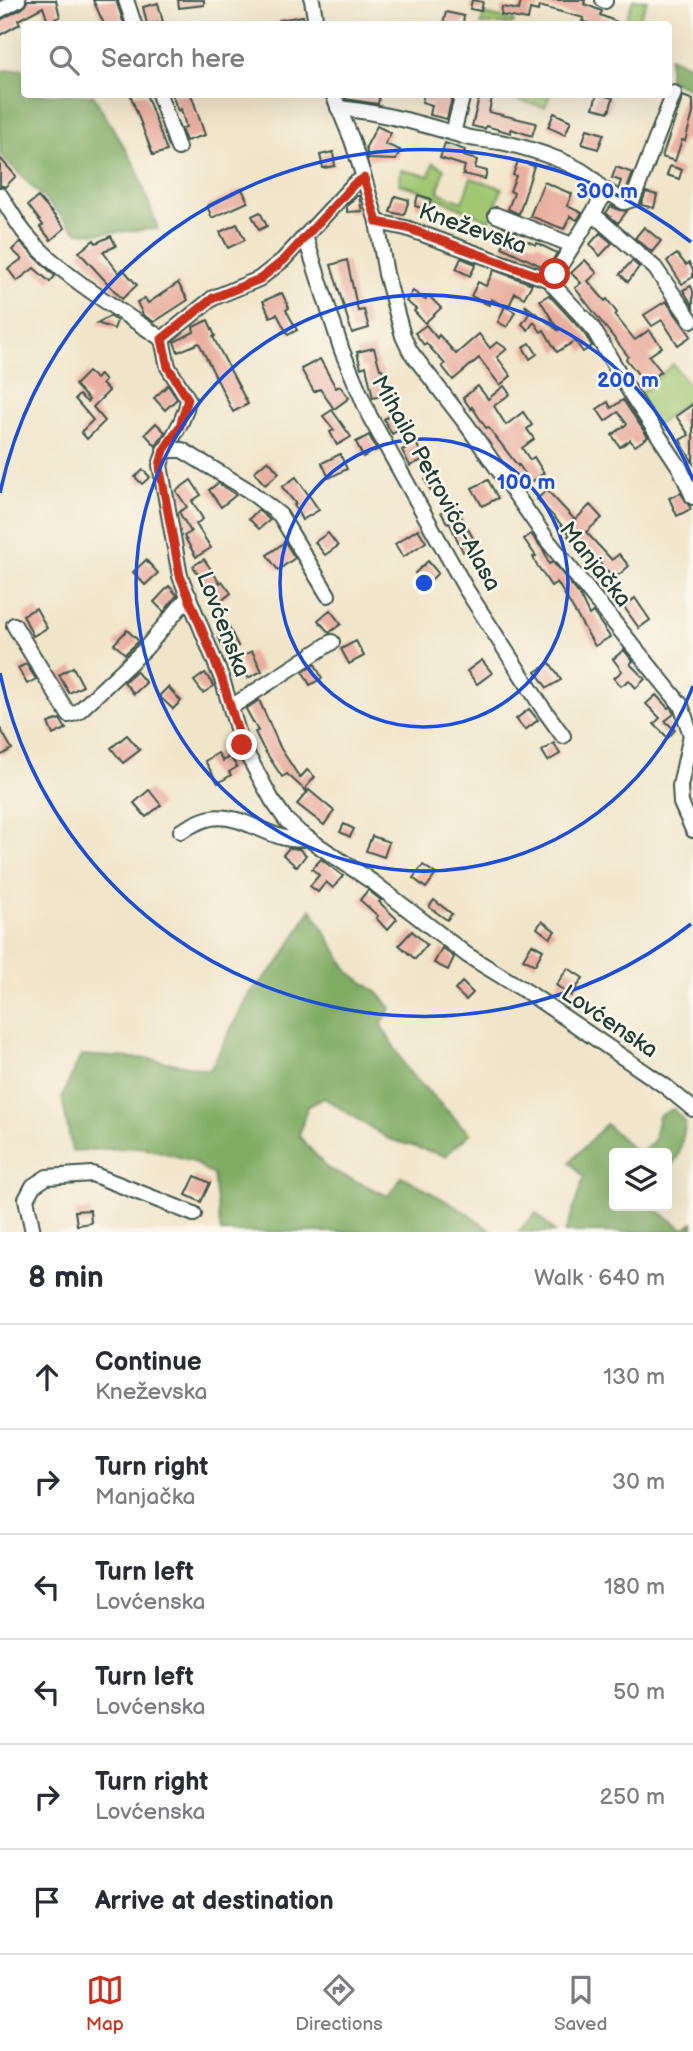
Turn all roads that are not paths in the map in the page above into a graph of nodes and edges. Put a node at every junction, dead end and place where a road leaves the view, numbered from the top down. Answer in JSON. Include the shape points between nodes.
{"nodes":[{"id":1,"x":18,"y":0,"type":"edge"},
{"id":2,"x":125,"y":0,"type":"edge"},
{"id":3,"x":312,"y":0,"type":"edge"},
{"id":4,"x":0,"y":10,"type":"edge"},
{"id":5,"x":133,"y":21,"type":"edge"},
{"id":6,"x":316,"y":21,"type":"edge"},
{"id":7,"x":674,"y":93,"type":"dead end"},
{"id":8,"x":160,"y":98,"type":"edge"},
{"id":9,"x":462,"y":98,"type":"edge"},
{"id":10,"x":335,"y":101,"type":"edge"},
{"id":11,"x":453,"y":133,"type":"junction"},
{"id":12,"x":178,"y":148,"type":"dead end"},
{"id":13,"x":364,"y":178,"type":"junction"},
{"id":14,"x":603,"y":189,"type":"junction"},
{"id":15,"x":0,"y":195,"type":"edge"},
{"id":16,"x":593,"y":214,"type":"junction"},
{"id":17,"x":496,"y":215,"type":"dead end"},
{"id":18,"x":377,"y":222,"type":"junction"},
{"id":19,"x":305,"y":236,"type":"junction"},
{"id":20,"x":572,"y":245,"type":"junction"},
{"id":21,"x":552,"y":281,"type":"junction"},
{"id":22,"x":691,"y":320,"type":"dead end"},
{"id":23,"x":162,"y":339,"type":"junction"},
{"id":24,"x":164,"y":450,"type":"junction"},
{"id":25,"x":693,"y":497,"type":"edge"},
{"id":26,"x":328,"y":595,"type":"dead end"},
{"id":27,"x":189,"y":596,"type":"junction"},
{"id":28,"x":14,"y":625,"type":"dead end"},
{"id":29,"x":332,"y":642,"type":"dead end"},
{"id":30,"x":231,"y":707,"type":"junction"},
{"id":31,"x":564,"y":736,"type":"dead end"},
{"id":32,"x":693,"y":830,"type":"edge"},
{"id":33,"x":181,"y":831,"type":"dead end"},
{"id":34,"x":307,"y":838,"type":"junction"},
{"id":35,"x":693,"y":1109,"type":"edge"},
{"id":36,"x":194,"y":1214,"type":"dead end"},
{"id":37,"x":33,"y":1232,"type":"edge"}],
"edges":[{"from":1,"to":4,"type":"street"},
{"from":2,"to":5,"type":"street"},
{"from":3,"to":6,"type":"street"},
{"from":7,"to":14,"type":"street","via":[[633,199],[624,202]]},
{"from":8,"to":12,"type":"street"},
{"from":9,"to":11,"type":"street"},
{"from":10,"to":11,"type":"street"},
{"from":10,"to":13,"type":"street"},
{"from":11,"to":14,"type":"street","via":[[541,153],[592,177]]},
{"from":13,"to":18,"type":"street","name":"Manjačka"},
{"from":13,"to":19,"type":"street"},
{"from":14,"to":16,"type":"street"},
{"from":15,"to":23,"type":"street","via":[[24,232],[51,259]]},
{"from":16,"to":20,"type":"street"},
{"from":16,"to":22,"type":"street","via":[[655,268]]},
{"from":17,"to":20,"type":"street"},
{"from":18,"to":21,"type":"street","name":"Kneževska","via":[[407,228]]},
{"from":18,"to":32,"type":"street","name":"Manjačka","via":[[386,274],[410,351],[548,541],[681,705],[691,735],[681,803]]},
{"from":19,"to":23,"type":"street","via":[[260,279],[213,298]]},
{"from":19,"to":31,"type":"street","name":"Mihaila Petrovića-Alasa","via":[[342,351],[370,416],[466,589]]},
{"from":20,"to":21,"type":"street"},
{"from":21,"to":25,"type":"street","via":[[598,336],[680,468]]},
{"from":23,"to":24,"type":"street","name":"Lovćenska","via":[[168,367],[188,399],[180,426]]},
{"from":24,"to":26,"type":"street","via":[[182,450],[248,490],[280,516]]},
{"from":24,"to":27,"type":"street","name":"Lovćenska","via":[[161,475],[180,576]]},
{"from":27,"to":28,"type":"street","via":[[145,649],[78,712],[69,715]]},
{"from":27,"to":30,"type":"street","name":"Lovćenska"},
{"from":29,"to":30,"type":"street"},
{"from":30,"to":34,"type":"street","name":"Lovćenska","via":[[242,745],[272,800]]},
{"from":33,"to":34,"type":"street","via":[[210,818],[229,818],[285,838]]},
{"from":34,"to":35,"type":"street","name":"Lovćenska","via":[[467,955],[620,1055]]},
{"from":36,"to":37,"type":"street","via":[[92,1174],[47,1177],[33,1186],[26,1199]]}]}
